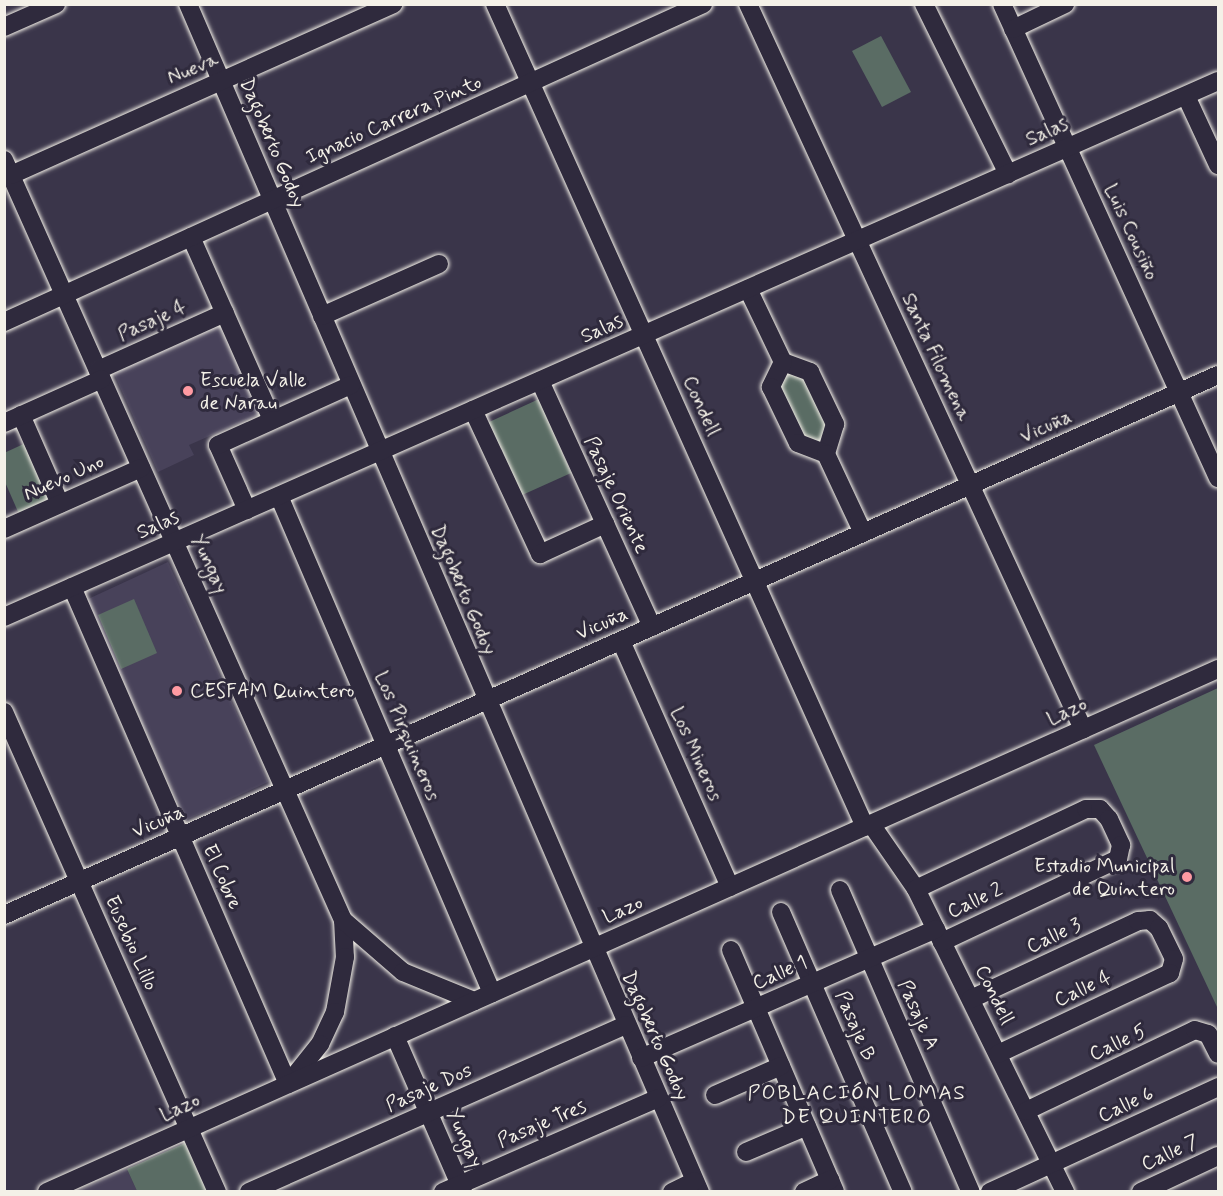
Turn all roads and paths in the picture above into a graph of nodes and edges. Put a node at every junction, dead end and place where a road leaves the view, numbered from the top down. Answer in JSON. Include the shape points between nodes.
{"nodes":[{"id":1,"x":56,"y":4,"type":"edge"},
{"id":2,"x":188,"y":4,"type":"edge"},
{"id":3,"x":393,"y":4,"type":"edge"},
{"id":4,"x":703,"y":4,"type":"edge"},
{"id":5,"x":748,"y":4,"type":"edge"},
{"id":6,"x":924,"y":4,"type":"edge"},
{"id":7,"x":1002,"y":4,"type":"edge"},
{"id":8,"x":1065,"y":4,"type":"edge"},
{"id":9,"x":500,"y":6,"type":"edge"},
{"id":10,"x":4,"y":27,"type":"edge"},
{"id":11,"x":1013,"y":29,"type":"junction"},
{"id":12,"x":221,"y":81,"type":"junction"},
{"id":13,"x":1218,"y":81,"type":"edge"},
{"id":14,"x":530,"y":83,"type":"junction"},
{"id":15,"x":1186,"y":96,"type":"junction"},
{"id":16,"x":1068,"y":148,"type":"junction"},
{"id":17,"x":1218,"y":165,"type":"edge"},
{"id":18,"x":8,"y":167,"type":"edge"},
{"id":19,"x":1008,"y":174,"type":"junction"},
{"id":20,"x":272,"y":200,"type":"junction"},
{"id":21,"x":191,"y":237,"type":"junction"},
{"id":22,"x":857,"y":241,"type":"junction"},
{"id":23,"x":439,"y":264,"type":"dead end"},
{"id":24,"x":748,"y":289,"type":"junction"},
{"id":25,"x":64,"y":295,"type":"junction"},
{"id":26,"x":225,"y":313,"type":"junction"},
{"id":27,"x":322,"y":316,"type":"junction"},
{"id":28,"x":4,"y":322,"type":"edge"},
{"id":29,"x":644,"y":335,"type":"junction"},
{"id":30,"x":783,"y":362,"type":"junction"},
{"id":31,"x":100,"y":375,"type":"junction"},
{"id":32,"x":1218,"y":375,"type":"edge"},
{"id":33,"x":540,"y":381,"type":"junction"},
{"id":34,"x":351,"y":385,"type":"junction"},
{"id":35,"x":1179,"y":392,"type":"junction"},
{"id":36,"x":473,"y":410,"type":"junction"},
{"id":37,"x":13,"y":419,"type":"edge"},
{"id":38,"x":272,"y":420,"type":"junction"},
{"id":39,"x":380,"y":452,"type":"junction"},
{"id":40,"x":826,"y":454,"type":"junction"},
{"id":41,"x":141,"y":468,"type":"junction"},
{"id":42,"x":1218,"y":478,"type":"edge"},
{"id":43,"x":970,"y":485,"type":"junction"},
{"id":44,"x":279,"y":496,"type":"junction"},
{"id":45,"x":60,"y":504,"type":"junction"},
{"id":46,"x":247,"y":510,"type":"junction"},
{"id":47,"x":605,"y":524,"type":"junction"},
{"id":48,"x":5,"y":526,"type":"edge"},
{"id":49,"x":863,"y":533,"type":"junction"},
{"id":50,"x":175,"y":542,"type":"junction"},
{"id":51,"x":754,"y":581,"type":"junction"},
{"id":52,"x":72,"y":588,"type":"junction"},
{"id":53,"x":4,"y":617,"type":"edge"},
{"id":54,"x":652,"y":627,"type":"junction"},
{"id":55,"x":621,"y":640,"type":"junction"},
{"id":56,"x":1218,"y":669,"type":"edge"},
{"id":57,"x":486,"y":701,"type":"junction"},
{"id":58,"x":4,"y":712,"type":"edge"},
{"id":59,"x":1083,"y":729,"type":"junction"},
{"id":60,"x":386,"y":745,"type":"junction"},
{"id":61,"x":285,"y":790,"type":"junction"},
{"id":62,"x":868,"y":826,"type":"junction"},
{"id":63,"x":180,"y":837,"type":"junction"},
{"id":64,"x":80,"y":882,"type":"junction"},
{"id":65,"x":730,"y":887,"type":"junction"},
{"id":66,"x":916,"y":889,"type":"junction"},
{"id":67,"x":840,"y":890,"type":"dead end"},
{"id":68,"x":781,"y":912,"type":"dead end"},
{"id":69,"x":4,"y":915,"type":"edge"},
{"id":70,"x":343,"y":920,"type":"junction"},
{"id":71,"x":939,"y":935,"type":"junction"},
{"id":72,"x":592,"y":949,"type":"junction"},
{"id":73,"x":730,"y":950,"type":"dead end"},
{"id":74,"x":1173,"y":956,"type":"joint"},
{"id":75,"x":869,"y":959,"type":"junction"},
{"id":76,"x":812,"y":983,"type":"junction"},
{"id":77,"x":492,"y":993,"type":"junction"},
{"id":78,"x":971,"y":999,"type":"junction"},
{"id":79,"x":474,"y":1001,"type":"junction"},
{"id":80,"x":756,"y":1008,"type":"junction"},
{"id":81,"x":626,"y":1025,"type":"junction"},
{"id":82,"x":395,"y":1036,"type":"junction"},
{"id":83,"x":998,"y":1054,"type":"junction"},
{"id":84,"x":1218,"y":1054,"type":"edge"},
{"id":85,"x":641,"y":1059,"type":"junction"},
{"id":86,"x":781,"y":1066,"type":"junction"},
{"id":87,"x":288,"y":1084,"type":"junction"},
{"id":88,"x":1218,"y":1087,"type":"edge"},
{"id":89,"x":715,"y":1095,"type":"dead end"},
{"id":90,"x":658,"y":1098,"type":"junction"},
{"id":91,"x":1026,"y":1111,"type":"junction"},
{"id":92,"x":429,"y":1113,"type":"junction"},
{"id":93,"x":807,"y":1126,"type":"junction"},
{"id":94,"x":189,"y":1129,"type":"junction"},
{"id":95,"x":746,"y":1152,"type":"dead end"},
{"id":96,"x":1218,"y":1156,"type":"edge"},
{"id":97,"x":1052,"y":1164,"type":"junction"},
{"id":98,"x":697,"y":1186,"type":"edge"},
{"id":99,"x":833,"y":1186,"type":"edge"},
{"id":100,"x":461,"y":1188,"type":"edge"},
{"id":101,"x":57,"y":1189,"type":"edge"},
{"id":102,"x":217,"y":1191,"type":"edge"},
{"id":103,"x":249,"y":1191,"type":"edge"},
{"id":104,"x":443,"y":1191,"type":"edge"},
{"id":105,"x":672,"y":1191,"type":"edge"},
{"id":106,"x":804,"y":1191,"type":"edge"},
{"id":107,"x":903,"y":1191,"type":"edge"},
{"id":108,"x":971,"y":1191,"type":"edge"},
{"id":109,"x":994,"y":1191,"type":"edge"},
{"id":110,"x":1065,"y":1191,"type":"edge"},
{"id":111,"x":1141,"y":1191,"type":"edge"}],
"edges":[{"from":1,"to":10,"type":"street"},
{"from":2,"to":12,"type":"street","name":"Dagoberto Godoy"},
{"from":3,"to":12,"type":"street","name":"Nueva"},
{"from":4,"to":14,"type":"street","name":"Ignacio Carrera Pinto"},
{"from":5,"to":22,"type":"street","name":"Santa Filomena"},
{"from":6,"to":19,"type":"street"},
{"from":7,"to":11,"type":"street","name":"Luis Cousiño"},
{"from":8,"to":11,"type":"street"},
{"from":9,"to":14,"type":"street","name":"Condell"},
{"from":11,"to":16,"type":"street","name":"Luis Cousiño"},
{"from":12,"to":18,"type":"street","name":"Nueva"},
{"from":12,"to":20,"type":"street","name":"Dagoberto Godoy"},
{"from":13,"to":15,"type":"street","name":"Salas"},
{"from":14,"to":20,"type":"street","name":"Ignacio Carrera Pinto"},
{"from":14,"to":29,"type":"street","name":"Condell"},
{"from":15,"to":16,"type":"street","name":"Salas"},
{"from":15,"to":17,"type":"street"},
{"from":16,"to":19,"type":"street","name":"Salas"},
{"from":16,"to":35,"type":"street","name":"Luis Cousiño"},
{"from":18,"to":25,"type":"street","name":"Yungay"},
{"from":19,"to":22,"type":"street","name":"Salas"},
{"from":20,"to":21,"type":"street","name":"Ignacio Carrera Pinto"},
{"from":20,"to":27,"type":"street","name":"Dagoberto Godoy"},
{"from":21,"to":25,"type":"street","name":"Ignacio Carrera Pinto"},
{"from":21,"to":26,"type":"street"},
{"from":22,"to":24,"type":"street","name":"Salas"},
{"from":22,"to":43,"type":"street","name":"Santa Filomena"},
{"from":23,"to":27,"type":"street"},
{"from":24,"to":29,"type":"street","name":"Salas"},
{"from":24,"to":30,"type":"street"},
{"from":25,"to":28,"type":"street","name":"Ignacio Carrera Pinto"},
{"from":25,"to":31,"type":"street","name":"Yungay"},
{"from":26,"to":31,"type":"street","name":"Pasaje 4"},
{"from":26,"to":38,"type":"street"},
{"from":27,"to":34,"type":"street","name":"Dagoberto Godoy"},
{"from":29,"to":33,"type":"street","name":"Salas"},
{"from":29,"to":51,"type":"street","name":"Condell"},
{"from":30,"to":40,"type":"street","via":[[810,372],[835,424]]},
{"from":30,"to":40,"type":"street","via":[[771,387],[798,443]]},
{"from":31,"to":37,"type":"street","name":"Pasaje 4"},
{"from":31,"to":41,"type":"street","name":"Yungay"},
{"from":32,"to":35,"type":"street","name":"Vicuña"},
{"from":33,"to":36,"type":"street","name":"Salas"},
{"from":33,"to":47,"type":"street","name":"Pasaje Oriente"},
{"from":34,"to":38,"type":"street"},
{"from":34,"to":39,"type":"street","name":"Dagoberto Godoy"},
{"from":35,"to":42,"type":"street","name":"Luis Cousiño"},
{"from":35,"to":43,"type":"street","name":"Vicuña"},
{"from":36,"to":39,"type":"street","name":"Salas"},
{"from":36,"to":47,"type":"street","via":[[540,554]]},
{"from":37,"to":45,"type":"street"},
{"from":38,"to":46,"type":"street","via":[[218,445]]},
{"from":39,"to":44,"type":"street","name":"Salas"},
{"from":39,"to":57,"type":"street","name":"Dagoberto Godoy"},
{"from":40,"to":49,"type":"street"},
{"from":41,"to":45,"type":"street","name":"Nuevo Uno"},
{"from":41,"to":50,"type":"street","name":"Yungay"},
{"from":43,"to":49,"type":"street","name":"Vicuña"},
{"from":43,"to":59,"type":"street","name":"Santa Filomena"},
{"from":44,"to":46,"type":"street","name":"Salas"},
{"from":44,"to":60,"type":"street","name":"Los Pirquineros"},
{"from":45,"to":48,"type":"street","name":"Nuevo Uno"},
{"from":46,"to":50,"type":"street","name":"Salas"},
{"from":47,"to":54,"type":"street","name":"Pasaje Oriente"},
{"from":49,"to":51,"type":"street","name":"Vicuña"},
{"from":50,"to":52,"type":"street","name":"Salas"},
{"from":50,"to":61,"type":"street","name":"Yungay"},
{"from":51,"to":54,"type":"street","name":"Vicuña"},
{"from":51,"to":62,"type":"street","name":"Condell"},
{"from":52,"to":53,"type":"street","name":"Salas"},
{"from":52,"to":63,"type":"street","name":"El Cobre"},
{"from":54,"to":55,"type":"street","name":"Vicuña"},
{"from":55,"to":57,"type":"street","name":"Vicuña"},
{"from":55,"to":65,"type":"street","name":"Los Mineros"},
{"from":56,"to":59,"type":"street","name":"Lazo"},
{"from":57,"to":60,"type":"street","name":"Vicuña"},
{"from":57,"to":72,"type":"street","name":"Dagoberto Godoy"},
{"from":58,"to":64,"type":"street","name":"Eusebio Lillo"},
{"from":59,"to":62,"type":"street","name":"Lazo"},
{"from":60,"to":61,"type":"street","name":"Vicuña"},
{"from":60,"to":77,"type":"street","name":"Los Pirquineros"},
{"from":61,"to":63,"type":"street","name":"Vicuña"},
{"from":61,"to":70,"type":"street","name":"Yungay"},
{"from":62,"to":65,"type":"street","name":"Lazo"},
{"from":62,"to":66,"type":"street","name":"Condell"},
{"from":63,"to":64,"type":"street","name":"Vicuña"},
{"from":63,"to":87,"type":"street","name":"El Cobre"},
{"from":64,"to":69,"type":"street","name":"Vicuña"},
{"from":64,"to":94,"type":"street","name":"Eusebio Lillo"},
{"from":65,"to":72,"type":"street","name":"Lazo"},
{"from":66,"to":71,"type":"street","name":"Condell"},
{"from":66,"to":71,"type":"street","name":"Calle 2","via":[[1086,809],[1100,809],[1109,819],[1122,849],[1118,859]]},
{"from":67,"to":75,"type":"street","name":"Pasaje A"},
{"from":68,"to":76,"type":"street","name":"Pasaje B"},
{"from":70,"to":79,"type":"street","name":"Yungay","via":[[403,972]]},
{"from":70,"to":87,"type":"street","name":"Yungay","via":[[345,957],[335,1012],[315,1051]]},
{"from":71,"to":75,"type":"street","name":"Calle 1"},
{"from":71,"to":78,"type":"street","name":"Condell"},
{"from":72,"to":77,"type":"street","name":"Lazo"},
{"from":72,"to":81,"type":"street","name":"Dagoberto Godoy"},
{"from":73,"to":80,"type":"street"},
{"from":74,"to":78,"type":"street","name":"Calle 3","via":[[1157,924],[1142,920]]},
{"from":74,"to":83,"type":"street","name":"Calle 4","via":[[1167,975]]},
{"from":75,"to":76,"type":"street","name":"Calle 1"},
{"from":75,"to":108,"type":"street","name":"Pasaje A"},
{"from":76,"to":80,"type":"street","name":"Calle 1"},
{"from":76,"to":107,"type":"street","name":"Pasaje B"},
{"from":77,"to":79,"type":"street","name":"Lazo"},
{"from":78,"to":83,"type":"street","name":"Condell"},
{"from":79,"to":82,"type":"street","name":"Lazo"},
{"from":80,"to":85,"type":"street","name":"Calle 1"},
{"from":80,"to":86,"type":"street"},
{"from":81,"to":85,"type":"street","name":"Dagoberto Godoy"},
{"from":81,"to":92,"type":"street","name":"Pasaje Dos"},
{"from":82,"to":87,"type":"street","name":"Lazo"},
{"from":82,"to":92,"type":"street","name":"Yungay"},
{"from":83,"to":91,"type":"street","name":"Condell"},
{"from":84,"to":91,"type":"street","name":"Calle 5","via":[[1208,1034],[1196,1030]]},
{"from":85,"to":90,"type":"street","name":"Dagoberto Godoy"},
{"from":86,"to":89,"type":"street"},
{"from":86,"to":93,"type":"street"},
{"from":87,"to":94,"type":"street","name":"Lazo"},
{"from":88,"to":97,"type":"street","name":"Calle 6"},
{"from":90,"to":98,"type":"street","name":"Dagoberto Godoy"},
{"from":90,"to":100,"type":"street","name":"Pasaje Tres"},
{"from":91,"to":97,"type":"street","name":"Condell"},
{"from":92,"to":100,"type":"street","name":"Yungay"},
{"from":92,"to":103,"type":"street","name":"Pasaje Dos"},
{"from":93,"to":95,"type":"street"},
{"from":93,"to":99,"type":"street"},
{"from":94,"to":101,"type":"street","name":"Lazo"},
{"from":94,"to":102,"type":"street","name":"Eusebio Lillo"},
{"from":96,"to":111,"type":"street","name":"Calle 7"},
{"from":97,"to":109,"type":"street"},
{"from":97,"to":110,"type":"street","name":"Condell"},
{"from":98,"to":105,"type":"street"},
{"from":99,"to":106,"type":"street"},
{"from":100,"to":104,"type":"street","name":"Pasaje Tres"}]}
